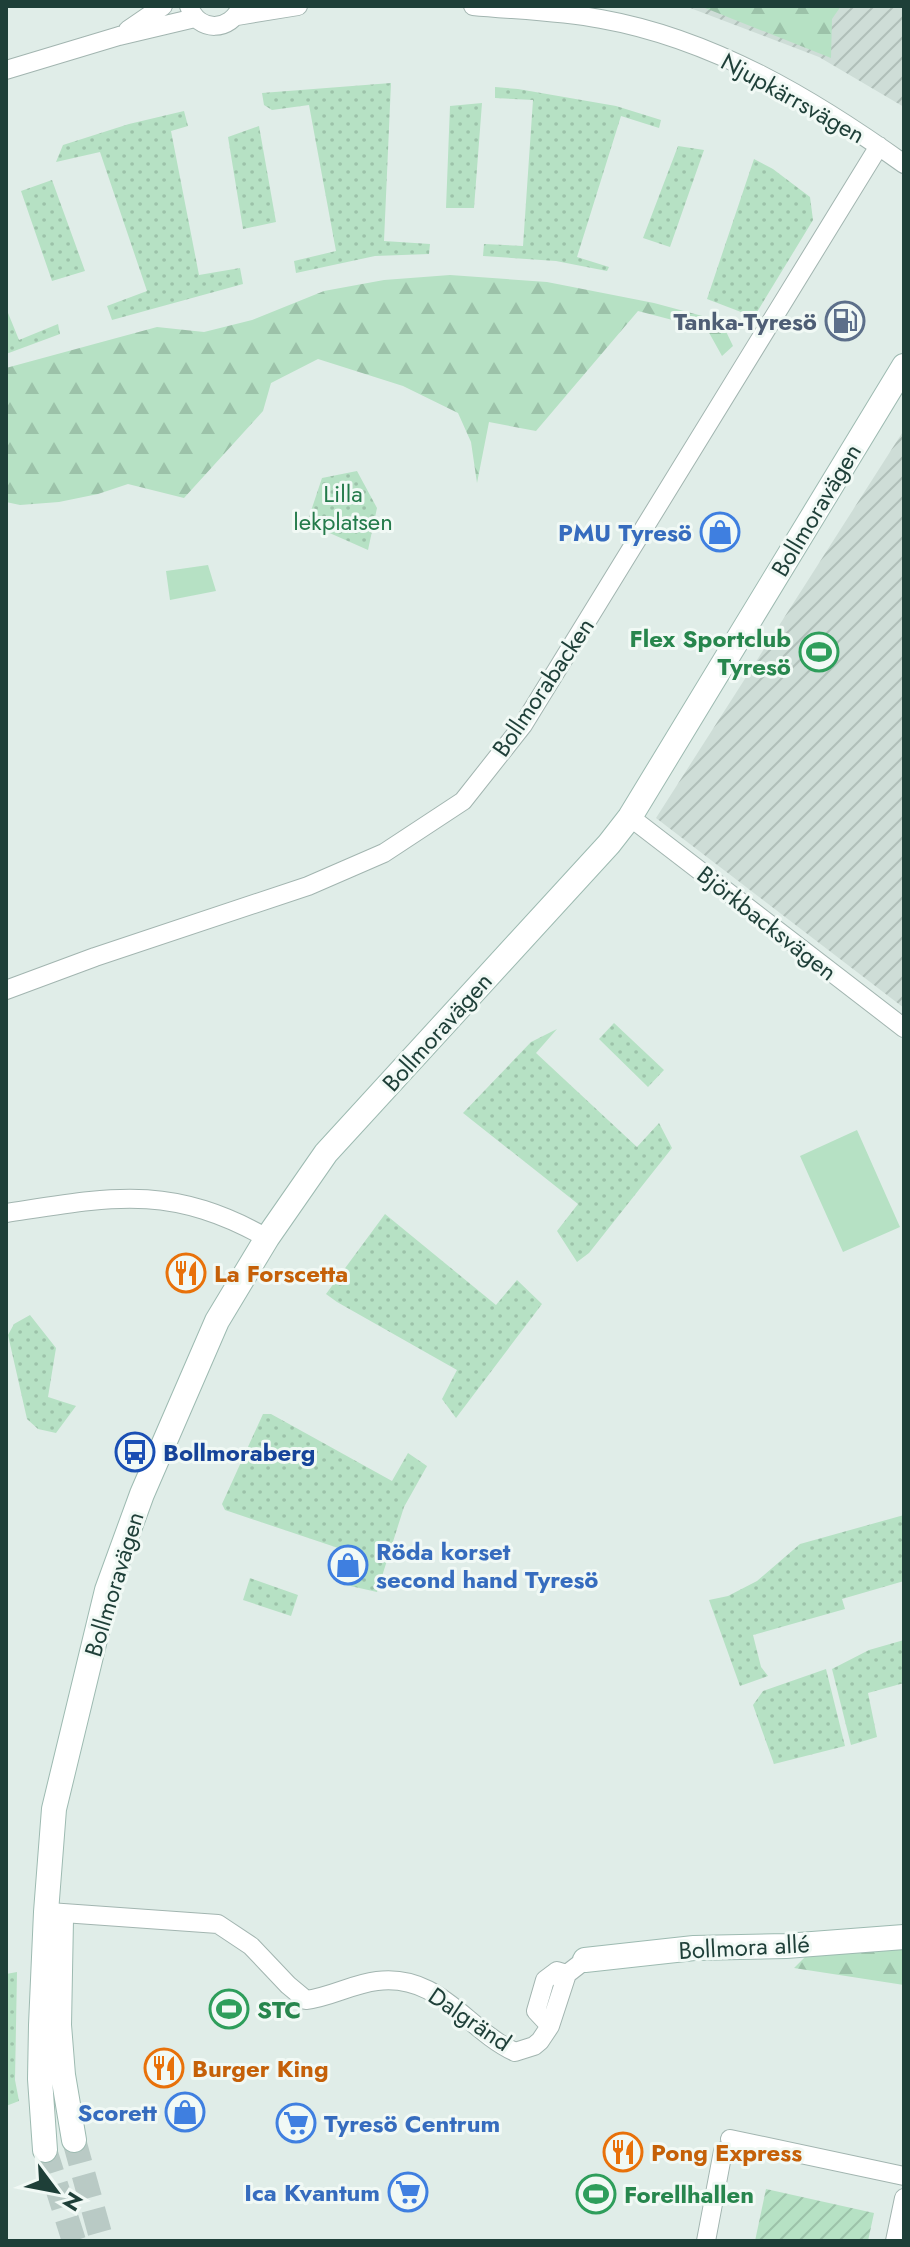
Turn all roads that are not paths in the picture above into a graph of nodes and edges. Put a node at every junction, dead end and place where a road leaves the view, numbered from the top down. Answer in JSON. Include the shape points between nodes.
{"nodes":[{"id":1,"x":163,"y":6,"type":"edge"},
{"id":2,"x":298,"y":6,"type":"edge"},
{"id":3,"x":473,"y":6,"type":"edge"},
{"id":4,"x":239,"y":11,"type":"edge"},
{"id":5,"x":192,"y":12,"type":"edge"},
{"id":6,"x":119,"y":36,"type":"junction"},
{"id":7,"x":6,"y":70,"type":"edge"},
{"id":8,"x":879,"y":146,"type":"junction"},
{"id":9,"x":904,"y":157,"type":"edge"},
{"id":10,"x":904,"y":164,"type":"edge"},
{"id":11,"x":904,"y":367,"type":"edge"},
{"id":12,"x":630,"y":817,"type":"junction"},
{"id":13,"x":6,"y":990,"type":"edge"},
{"id":14,"x":904,"y":1028,"type":"edge"},
{"id":15,"x":6,"y":1213,"type":"edge"},
{"id":16,"x":267,"y":1238,"type":"junction"},
{"id":17,"x":54,"y":1913,"type":"junction"},
{"id":18,"x":904,"y":1937,"type":"edge"},
{"id":19,"x":576,"y":1967,"type":"joint"},
{"id":20,"x":74,"y":2140,"type":"tunnel mouth"},
{"id":21,"x":45,"y":2150,"type":"tunnel mouth"},
{"id":22,"x":904,"y":2176,"type":"edge"},
{"id":23,"x":904,"y":2198,"type":"edge"},
{"id":24,"x":706,"y":2241,"type":"edge"},
{"id":25,"x":895,"y":2241,"type":"edge"}],
"edges":[{"from":1,"to":6,"type":"street"},
{"from":2,"to":4,"type":"street"},
{"from":3,"to":8,"type":"street","name":"Njupkärrsvägen","via":[[602,19],[681,41],[741,64]]},
{"from":4,"to":5,"type":"street","via":[[231,22],[215,27],[201,23]]},
{"from":5,"to":6,"type":"street"},
{"from":6,"to":7,"type":"street"},
{"from":8,"to":9,"type":"street","name":"Njupkärrsvägen"},
{"from":8,"to":10,"type":"street","name":"Njupkärrsvägen"},
{"from":8,"to":13,"type":"street","name":"Bollmorabacken","via":[[523,725],[463,801],[384,853],[308,886]]},
{"from":11,"to":12,"type":"street","name":"Bollmoravägen"},
{"from":12,"to":14,"type":"street","name":"Björkbacksvägen"},
{"from":12,"to":16,"type":"street","name":"Bollmoravägen","via":[[326,1153]]},
{"from":15,"to":16,"type":"street","via":[[103,1198],[159,1199],[236,1220]]},
{"from":16,"to":17,"type":"street","name":"Bollmoravägen","via":[[217,1321],[107,1590],[69,1745],[69,1807]]},
{"from":17,"to":19,"type":"street","name":"Dalgränd","via":[[218,1924],[251,1946],[306,2000],[380,1980],[408,1983],[436,1992],[515,2052],[534,2046],[550,2026]]},
{"from":17,"to":20,"type":"street","name":"Bollmoravägen","via":[[63,2075]]},
{"from":17,"to":21,"type":"street","name":"Bollmoravägen","via":[[40,2079]]},
{"from":18,"to":19,"type":"street","name":"Bollmora allé","via":[[694,1948]]},
{"from":22,"to":24,"type":"street","via":[[727,2145]]},
{"from":23,"to":25,"type":"street"}]}
